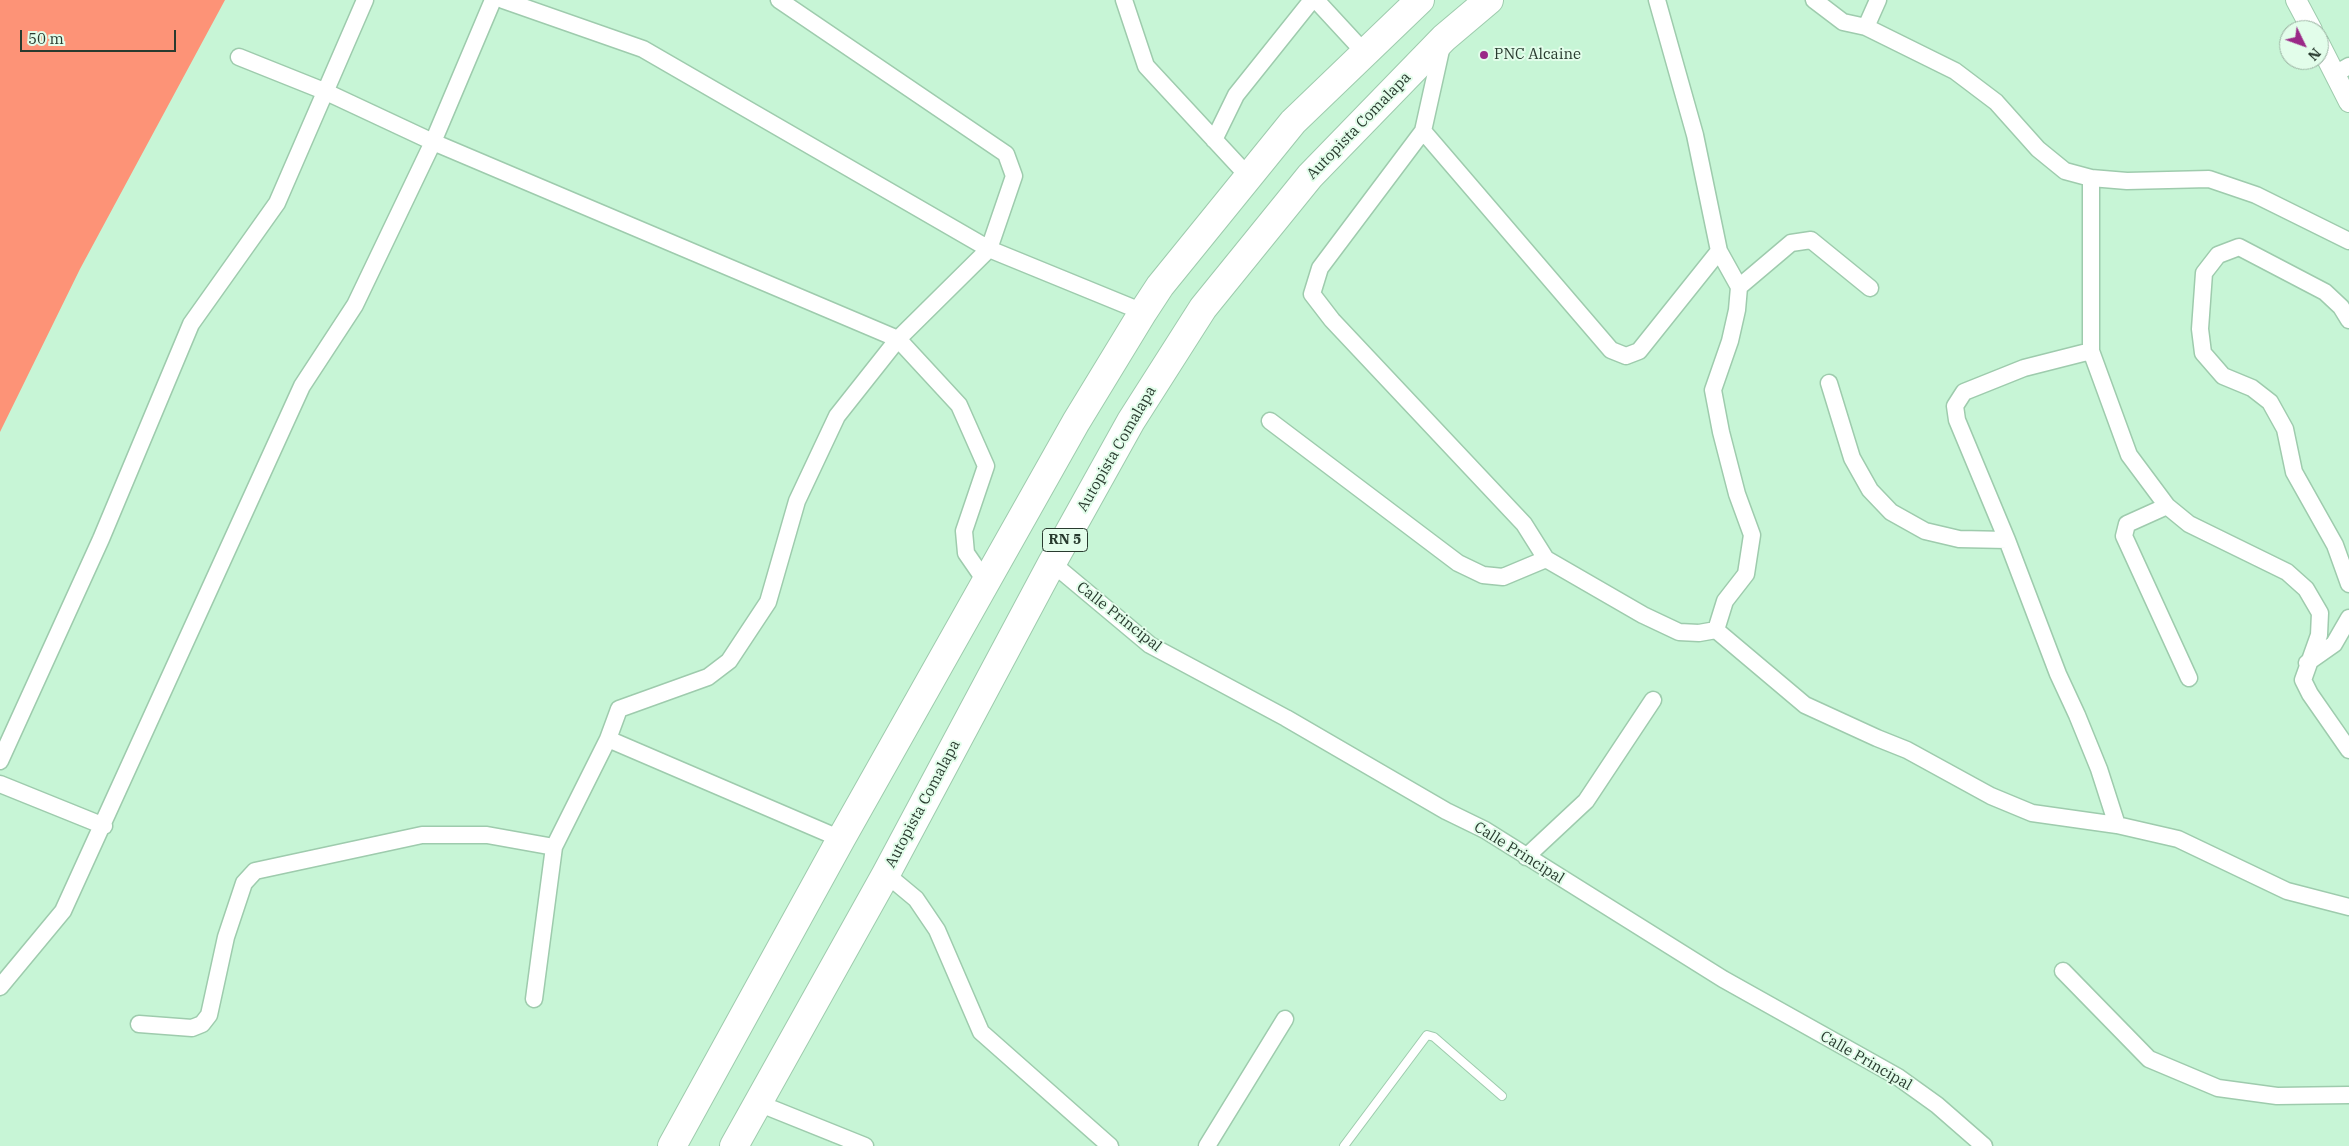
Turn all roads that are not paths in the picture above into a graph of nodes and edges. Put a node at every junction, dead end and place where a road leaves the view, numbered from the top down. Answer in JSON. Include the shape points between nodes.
{"nodes":[{"id":1,"x":365,"y":0,"type":"edge"},
{"id":2,"x":494,"y":0,"type":"edge"},
{"id":3,"x":503,"y":0,"type":"edge"},
{"id":4,"x":779,"y":0,"type":"edge"},
{"id":5,"x":1124,"y":0,"type":"edge"},
{"id":6,"x":1312,"y":0,"type":"edge"},
{"id":7,"x":1316,"y":0,"type":"edge"},
{"id":8,"x":1420,"y":0,"type":"edge"},
{"id":9,"x":1488,"y":0,"type":"edge"},
{"id":10,"x":1657,"y":0,"type":"edge"},
{"id":11,"x":1814,"y":0,"type":"edge"},
{"id":12,"x":1878,"y":0,"type":"edge"},
{"id":13,"x":2296,"y":0,"type":"edge"},
{"id":14,"x":2307,"y":20,"type":"edge"},
{"id":15,"x":1866,"y":26,"type":"junction"},
{"id":16,"x":1444,"y":38,"type":"junction"},
{"id":17,"x":1364,"y":52,"type":"junction"},
{"id":18,"x":2329,"y":55,"type":"edge"},
{"id":19,"x":239,"y":58,"type":"dead end"},
{"id":20,"x":2342,"y":70,"type":"edge"},
{"id":21,"x":324,"y":91,"type":"junction"},
{"id":22,"x":2349,"y":102,"type":"edge"},
{"id":23,"x":1423,"y":131,"type":"junction"},
{"id":24,"x":1214,"y":140,"type":"junction"},
{"id":25,"x":432,"y":142,"type":"junction"},
{"id":26,"x":1248,"y":176,"type":"junction"},
{"id":27,"x":2092,"y":178,"type":"junction"},
{"id":28,"x":2349,"y":241,"type":"edge"},
{"id":29,"x":989,"y":249,"type":"junction"},
{"id":30,"x":1718,"y":251,"type":"junction"},
{"id":31,"x":1739,"y":287,"type":"junction"},
{"id":32,"x":1870,"y":288,"type":"dead end"},
{"id":33,"x":1143,"y":312,"type":"junction"},
{"id":34,"x":2349,"y":320,"type":"edge"},
{"id":35,"x":898,"y":339,"type":"junction"},
{"id":36,"x":2091,"y":351,"type":"junction"},
{"id":37,"x":1830,"y":384,"type":"dead end"},
{"id":38,"x":1270,"y":421,"type":"dead end"},
{"id":39,"x":2167,"y":506,"type":"junction"},
{"id":40,"x":2007,"y":540,"type":"junction"},
{"id":41,"x":1546,"y":559,"type":"junction"},
{"id":42,"x":1052,"y":563,"type":"junction"},
{"id":43,"x":986,"y":582,"type":"junction"},
{"id":44,"x":2349,"y":584,"type":"edge"},
{"id":45,"x":2349,"y":618,"type":"edge"},
{"id":46,"x":1716,"y":630,"type":"junction"},
{"id":47,"x":2307,"y":663,"type":"junction"},
{"id":48,"x":2189,"y":678,"type":"dead end"},
{"id":49,"x":1653,"y":700,"type":"dead end"},
{"id":50,"x":608,"y":739,"type":"junction"},
{"id":51,"x":2349,"y":750,"type":"edge"},
{"id":52,"x":0,"y":761,"type":"edge"},
{"id":53,"x":0,"y":784,"type":"edge"},
{"id":54,"x":2117,"y":825,"type":"junction"},
{"id":55,"x":104,"y":826,"type":"junction"},
{"id":56,"x":841,"y":838,"type":"junction"},
{"id":57,"x":554,"y":847,"type":"junction"},
{"id":58,"x":1526,"y":857,"type":"junction"},
{"id":59,"x":886,"y":874,"type":"junction"},
{"id":60,"x":2349,"y":907,"type":"edge"},
{"id":61,"x":2063,"y":971,"type":"dead end"},
{"id":62,"x":0,"y":987,"type":"edge"},
{"id":63,"x":534,"y":999,"type":"dead end"},
{"id":64,"x":1285,"y":1019,"type":"dead end"},
{"id":65,"x":139,"y":1024,"type":"dead end"},
{"id":66,"x":2349,"y":1095,"type":"edge"},
{"id":67,"x":1502,"y":1096,"type":"dead end"},
{"id":68,"x":758,"y":1104,"type":"junction"},
{"id":69,"x":672,"y":1146,"type":"edge"},
{"id":70,"x":734,"y":1146,"type":"edge"},
{"id":71,"x":865,"y":1146,"type":"edge"},
{"id":72,"x":1110,"y":1146,"type":"edge"},
{"id":73,"x":1207,"y":1146,"type":"edge"},
{"id":74,"x":1344,"y":1146,"type":"edge"},
{"id":75,"x":1984,"y":1146,"type":"edge"}],
"edges":[{"from":1,"to":21,"type":"street"},
{"from":2,"to":25,"type":"street"},
{"from":3,"to":29,"type":"street","via":[[643,49]]},
{"from":4,"to":29,"type":"street","via":[[1006,154],[1014,176]]},
{"from":5,"to":24,"type":"street","via":[[1146,66]]},
{"from":6,"to":24,"type":"street","via":[[1236,95]]},
{"from":7,"to":17,"type":"street"},
{"from":8,"to":17,"type":"highway"},
{"from":9,"to":16,"type":"highway","name":"Autopista Comalapa","number":"RN 5"},
{"from":10,"to":30,"type":"street","via":[[1695,135]]},
{"from":11,"to":15,"type":"street","via":[[1843,22]]},
{"from":12,"to":15,"type":"street"},
{"from":13,"to":14,"type":"street"},
{"from":15,"to":27,"type":"street","via":[[1955,71],[1996,102],[2038,149],[2065,171]]},
{"from":16,"to":23,"type":"street"},
{"from":16,"to":42,"type":"highway","name":"Autopista Comalapa","number":"RN 5","via":[[1310,176],[1203,308],[1131,421]]},
{"from":17,"to":26,"type":"highway","via":[[1293,122]]},
{"from":18,"to":20,"type":"street"},
{"from":19,"to":21,"type":"street"},
{"from":20,"to":22,"type":"street"},
{"from":21,"to":25,"type":"street"},
{"from":21,"to":52,"type":"street","via":[[277,203],[191,324],[101,539]]},
{"from":23,"to":30,"type":"street","via":[[1611,350],[1626,356],[1639,351]]},
{"from":23,"to":41,"type":"street","via":[[1320,268],[1312,294],[1332,320],[1524,524]]},
{"from":24,"to":26,"type":"street"},
{"from":25,"to":35,"type":"street"},
{"from":25,"to":55,"type":"street","via":[[355,305],[302,386]]},
{"from":26,"to":33,"type":"highway"},
{"from":27,"to":28,"type":"street","via":[[2127,181],[2209,179],[2256,195]]},
{"from":27,"to":36,"type":"street"},
{"from":29,"to":33,"type":"street"},
{"from":29,"to":35,"type":"street"},
{"from":30,"to":31,"type":"street"},
{"from":31,"to":32,"type":"street","via":[[1791,243],[1811,240]]},
{"from":31,"to":46,"type":"street","via":[[1730,341],[1713,390],[1737,494],[1752,535],[1746,574],[1725,601]]},
{"from":33,"to":43,"type":"highway","via":[[1076,422]]},
{"from":34,"to":44,"type":"street","via":[[2325,292],[2239,247],[2218,255],[2204,273],[2200,329],[2203,353],[2222,376],[2252,388],[2270,402],[2286,429],[2294,472],[2335,545]]},
{"from":35,"to":43,"type":"street","via":[[959,405],[986,466],[964,532],[966,553]]},
{"from":35,"to":50,"type":"street","via":[[837,416],[796,501],[768,602],[730,661],[708,676],[619,709]]},
{"from":36,"to":39,"type":"street","via":[[2129,455]]},
{"from":36,"to":40,"type":"street","via":[[2024,368],[1964,392],[1955,406]]},
{"from":37,"to":40,"type":"street","via":[[1852,458],[1870,490],[1891,512],[1925,531],[1959,539]]},
{"from":38,"to":41,"type":"street","via":[[1458,563],[1483,575],[1504,577]]},
{"from":39,"to":47,"type":"street","via":[[2189,524],[2287,572],[2306,589],[2320,613],[2319,635]]},
{"from":39,"to":48,"type":"street","via":[[2127,524],[2124,536]]},
{"from":40,"to":54,"type":"street","via":[[2058,674],[2099,769]]},
{"from":41,"to":46,"type":"street","via":[[1679,632]]},
{"from":42,"to":58,"type":"street","name":"Calle Principal","via":[[1150,644],[1485,830]]},
{"from":42,"to":59,"type":"highway","name":"Autopista Comalapa","number":"RN 5"},
{"from":43,"to":56,"type":"highway"},
{"from":45,"to":47,"type":"street","via":[[2334,644]]},
{"from":46,"to":54,"type":"street","via":[[1805,705],[1907,750],[1991,796],[2032,813]]},
{"from":47,"to":51,"type":"street","via":[[2303,680]]},
{"from":49,"to":58,"type":"street","via":[[1586,801]]},
{"from":50,"to":56,"type":"street"},
{"from":50,"to":57,"type":"street"},
{"from":53,"to":55,"type":"street"},
{"from":54,"to":60,"type":"street","via":[[2178,839],[2287,891]]},
{"from":55,"to":62,"type":"street","via":[[63,911]]},
{"from":56,"to":69,"type":"highway"},
{"from":57,"to":63,"type":"street"},
{"from":57,"to":65,"type":"street","via":[[487,834],[422,835],[256,871],[244,883],[226,937],[209,1015],[202,1024],[192,1028]]},
{"from":58,"to":75,"type":"street","name":"Calle Principal","via":[[1723,979],[1898,1077],[1937,1105]]},
{"from":59,"to":68,"type":"highway","name":"Autopista Comalapa","number":"RN 5"},
{"from":59,"to":72,"type":"street","via":[[916,899],[937,930],[981,1032]]},
{"from":61,"to":66,"type":"street","via":[[2149,1059],[2218,1088],[2277,1096]]},
{"from":64,"to":73,"type":"street"},
{"from":67,"to":74,"type":"lane","via":[[1434,1037],[1427,1035]]},
{"from":68,"to":70,"type":"highway","name":"Autopista Comalapa","number":"RN 5"},
{"from":68,"to":71,"type":"street"}]}
